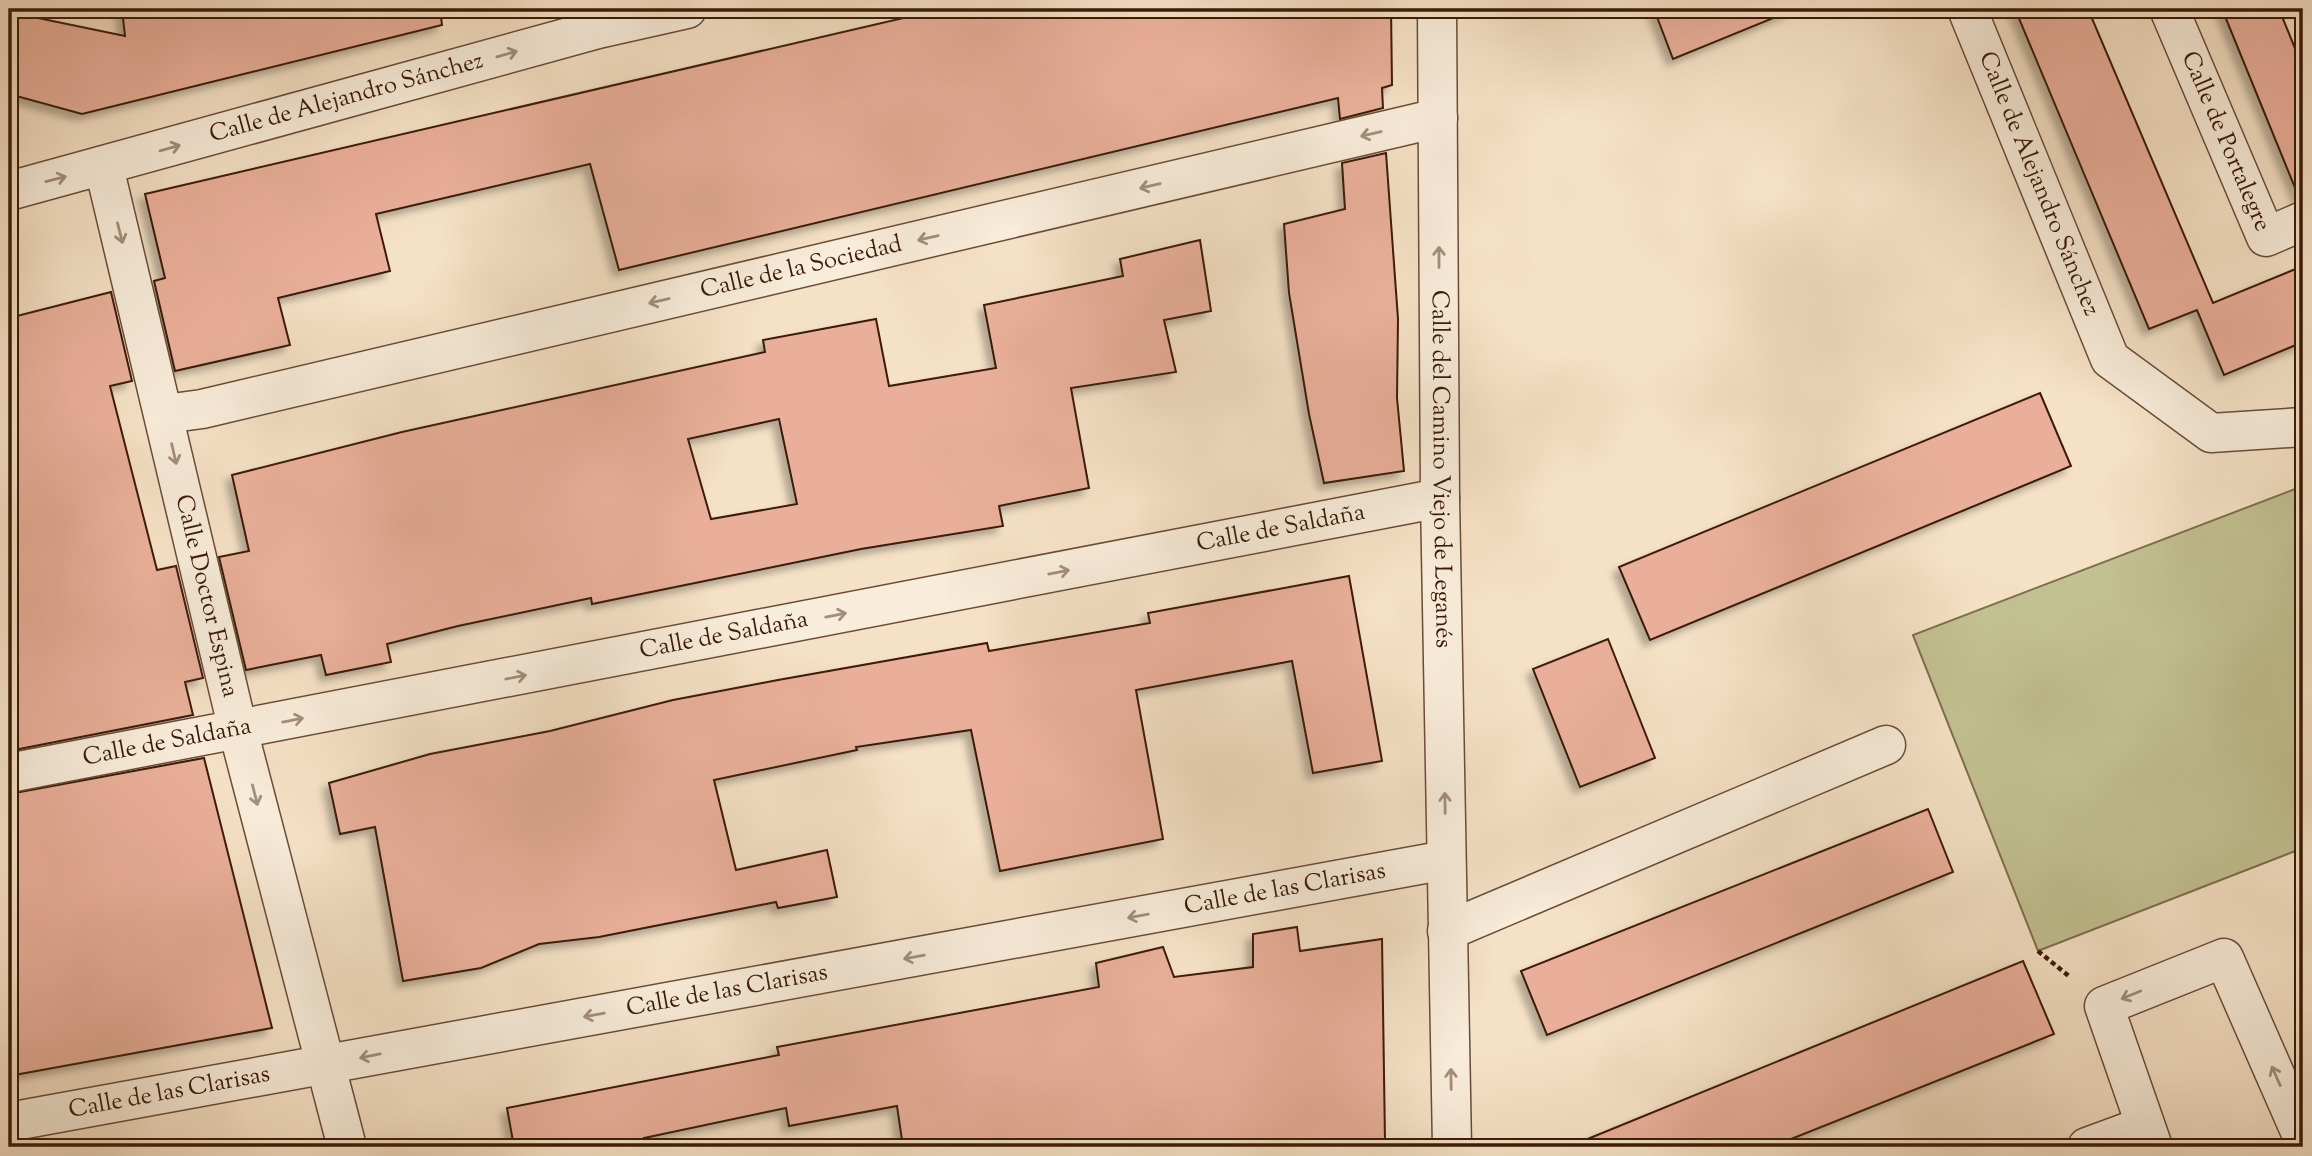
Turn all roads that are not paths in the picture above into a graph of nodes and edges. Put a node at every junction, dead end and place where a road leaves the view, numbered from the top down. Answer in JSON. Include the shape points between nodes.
{"nodes":[{"id":1,"x":687,"y":9,"type":"edge"},
{"id":2,"x":1437,"y":9,"type":"edge"},
{"id":3,"x":1967,"y":9,"type":"edge"},
{"id":4,"x":2169,"y":9,"type":"edge"},
{"id":5,"x":602,"y":19,"type":"edge"},
{"id":6,"x":1438,"y":118,"type":"junction"},
{"id":7,"x":104,"y":167,"type":"junction"},
{"id":8,"x":9,"y":191,"type":"edge"},
{"id":9,"x":2303,"y":221,"type":"edge"},
{"id":10,"x":165,"y":414,"type":"junction"},
{"id":11,"x":2303,"y":428,"type":"edge"},
{"id":12,"x":1440,"y":498,"type":"junction"},
{"id":13,"x":238,"y":730,"type":"junction"},
{"id":14,"x":1886,"y":745,"type":"dead end"},
{"id":15,"x":9,"y":773,"type":"edge"},
{"id":16,"x":1446,"y":860,"type":"junction"},
{"id":17,"x":1447,"y":931,"type":"junction"},
{"id":18,"x":324,"y":1064,"type":"junction"},
{"id":19,"x":9,"y":1122,"type":"edge"},
{"id":20,"x":2148,"y":1136,"type":"edge"},
{"id":21,"x":2303,"y":1138,"type":"edge"},
{"id":22,"x":347,"y":1147,"type":"edge"},
{"id":23,"x":1452,"y":1147,"type":"edge"},
{"id":24,"x":2087,"y":1147,"type":"edge"},
{"id":25,"x":2282,"y":1147,"type":"edge"}],
"edges":[{"from":1,"to":5,"type":"street","name":"Calle de Alejandro Sánchez"},
{"from":2,"to":6,"type":"street","name":"Calle del Camino Viejo de Leganés"},
{"from":3,"to":11,"type":"street","name":"Calle de Alejandro Sánchez","via":[[2110,359],[2211,433]]},
{"from":4,"to":9,"type":"street","name":"Calle de Portalegre","via":[[2266,237]]},
{"from":7,"to":5,"type":"street","name":"Calle de Alejandro Sánchez","one_way":true},
{"from":6,"to":10,"type":"street","name":"Calle de la Sociedad","one_way":true},
{"from":12,"to":6,"type":"street","name":"Calle del Camino Viejo de Leganés","one_way":true},
{"from":8,"to":7,"type":"street","name":"Calle de Alejandro Sánchez","one_way":true},
{"from":7,"to":10,"type":"street","name":"Calle Doctor Espina","one_way":true},
{"from":10,"to":13,"type":"street","name":"Calle Doctor Espina","one_way":true},
{"from":13,"to":12,"type":"street","name":"Calle de Saldaña","one_way":true},
{"from":16,"to":12,"type":"street","name":"Calle del Camino Viejo de Leganés","one_way":true},
{"from":13,"to":15,"type":"street","name":"Calle de Saldaña"},
{"from":13,"to":18,"type":"street","name":"Calle Doctor Espina","one_way":true},
{"from":14,"to":17,"type":"street"},
{"from":16,"to":17,"type":"street","name":"Calle del Camino Viejo de Leganés"},
{"from":16,"to":18,"type":"street","name":"Calle de las Clarisas","one_way":true},
{"from":23,"to":17,"type":"street","name":"Calle del Camino Viejo de Leganés","one_way":true},
{"from":18,"to":19,"type":"street","name":"Calle de las Clarisas"},
{"from":18,"to":22,"type":"street","name":"Calle Doctor Espina"},
{"from":21,"to":20,"type":"street","one_way":true,"via":[[2224,958],[2104,1006]]},
{"from":20,"to":24,"type":"street"},
{"from":21,"to":25,"type":"street"}]}
